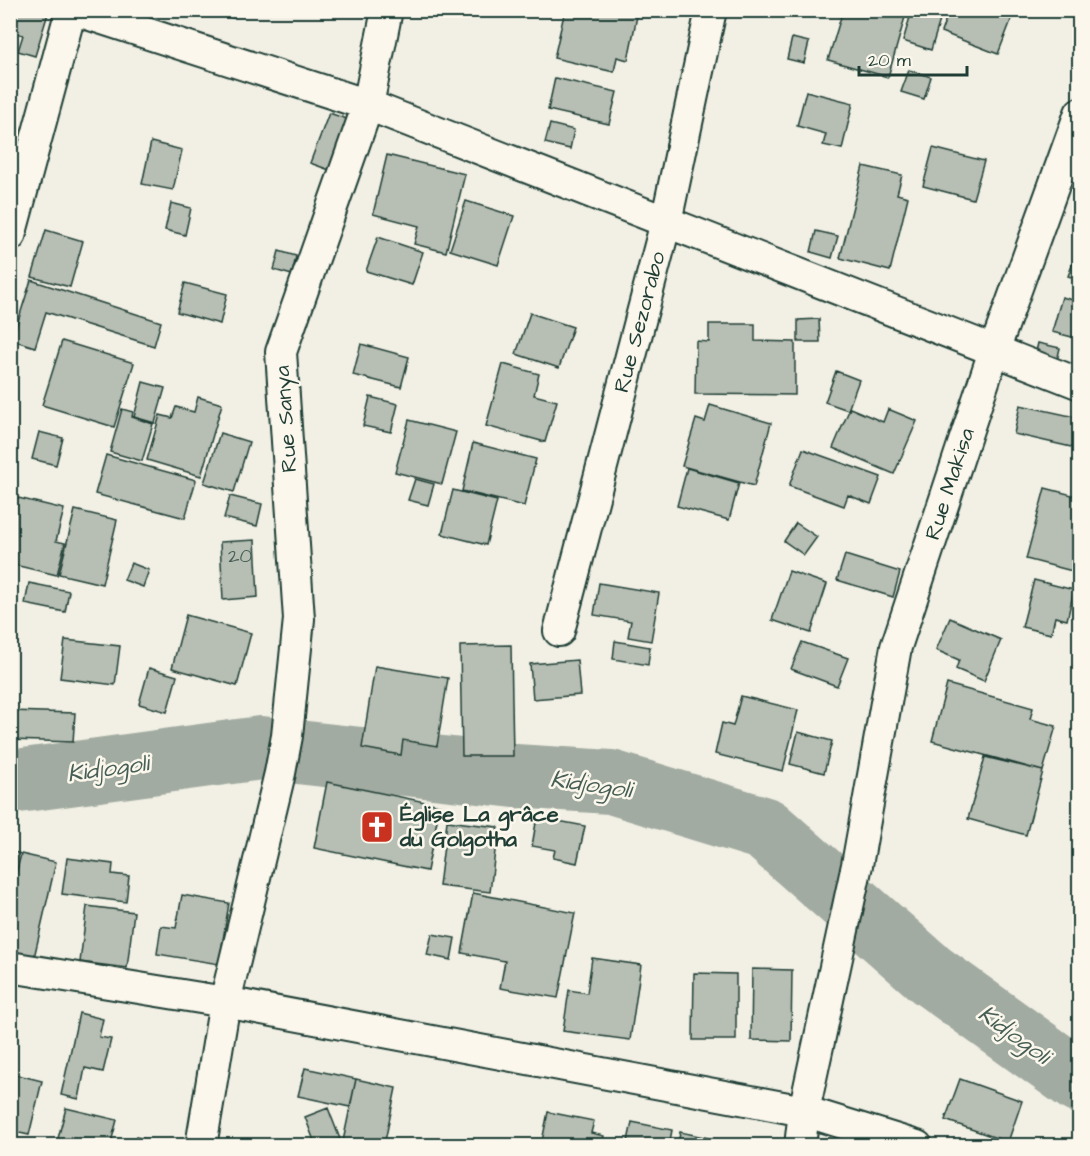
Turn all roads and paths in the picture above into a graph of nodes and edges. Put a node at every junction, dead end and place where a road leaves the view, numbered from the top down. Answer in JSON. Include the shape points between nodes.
{"nodes":[{"id":1,"x":73,"y":10,"type":"edge"},
{"id":2,"x":387,"y":10,"type":"edge"},
{"id":3,"x":711,"y":10,"type":"edge"},
{"id":4,"x":368,"y":105,"type":"junction"},
{"id":5,"x":1080,"y":113,"type":"edge"},
{"id":6,"x":666,"y":222,"type":"junction"},
{"id":7,"x":10,"y":236,"type":"edge"},
{"id":8,"x":994,"y":351,"type":"junction"},
{"id":9,"x":1080,"y":384,"type":"edge"},
{"id":10,"x":559,"y":631,"type":"dead end"},
{"id":11,"x":10,"y":967,"type":"edge"},
{"id":12,"x":225,"y":1002,"type":"junction"},
{"id":13,"x":804,"y":1111,"type":"junction"},
{"id":14,"x":201,"y":1146,"type":"edge"},
{"id":15,"x":800,"y":1146,"type":"edge"},
{"id":16,"x":917,"y":1146,"type":"edge"}],
"edges":[{"from":1,"to":4,"type":"street"},
{"from":1,"to":7,"type":"street"},
{"from":2,"to":4,"type":"street","name":"Rue Sanya"},
{"from":3,"to":6,"type":"street","name":"Rue Sezorabo"},
{"from":4,"to":6,"type":"street"},
{"from":4,"to":12,"type":"street","name":"Rue Sanya","via":[[281,352],[299,619],[280,773]]},
{"from":5,"to":8,"type":"street","name":"Rue Makisa"},
{"from":6,"to":8,"type":"street"},
{"from":6,"to":10,"type":"street","name":"Rue Sezorabo"},
{"from":8,"to":9,"type":"street"},
{"from":8,"to":13,"type":"street","name":"Rue Makisa","via":[[896,647],[857,865]]},
{"from":11,"to":12,"type":"street"},
{"from":12,"to":13,"type":"street"},
{"from":12,"to":14,"type":"street","name":"Rue Sanya"},
{"from":13,"to":15,"type":"street","name":"Rue Makisa"},
{"from":13,"to":16,"type":"street"}]}
